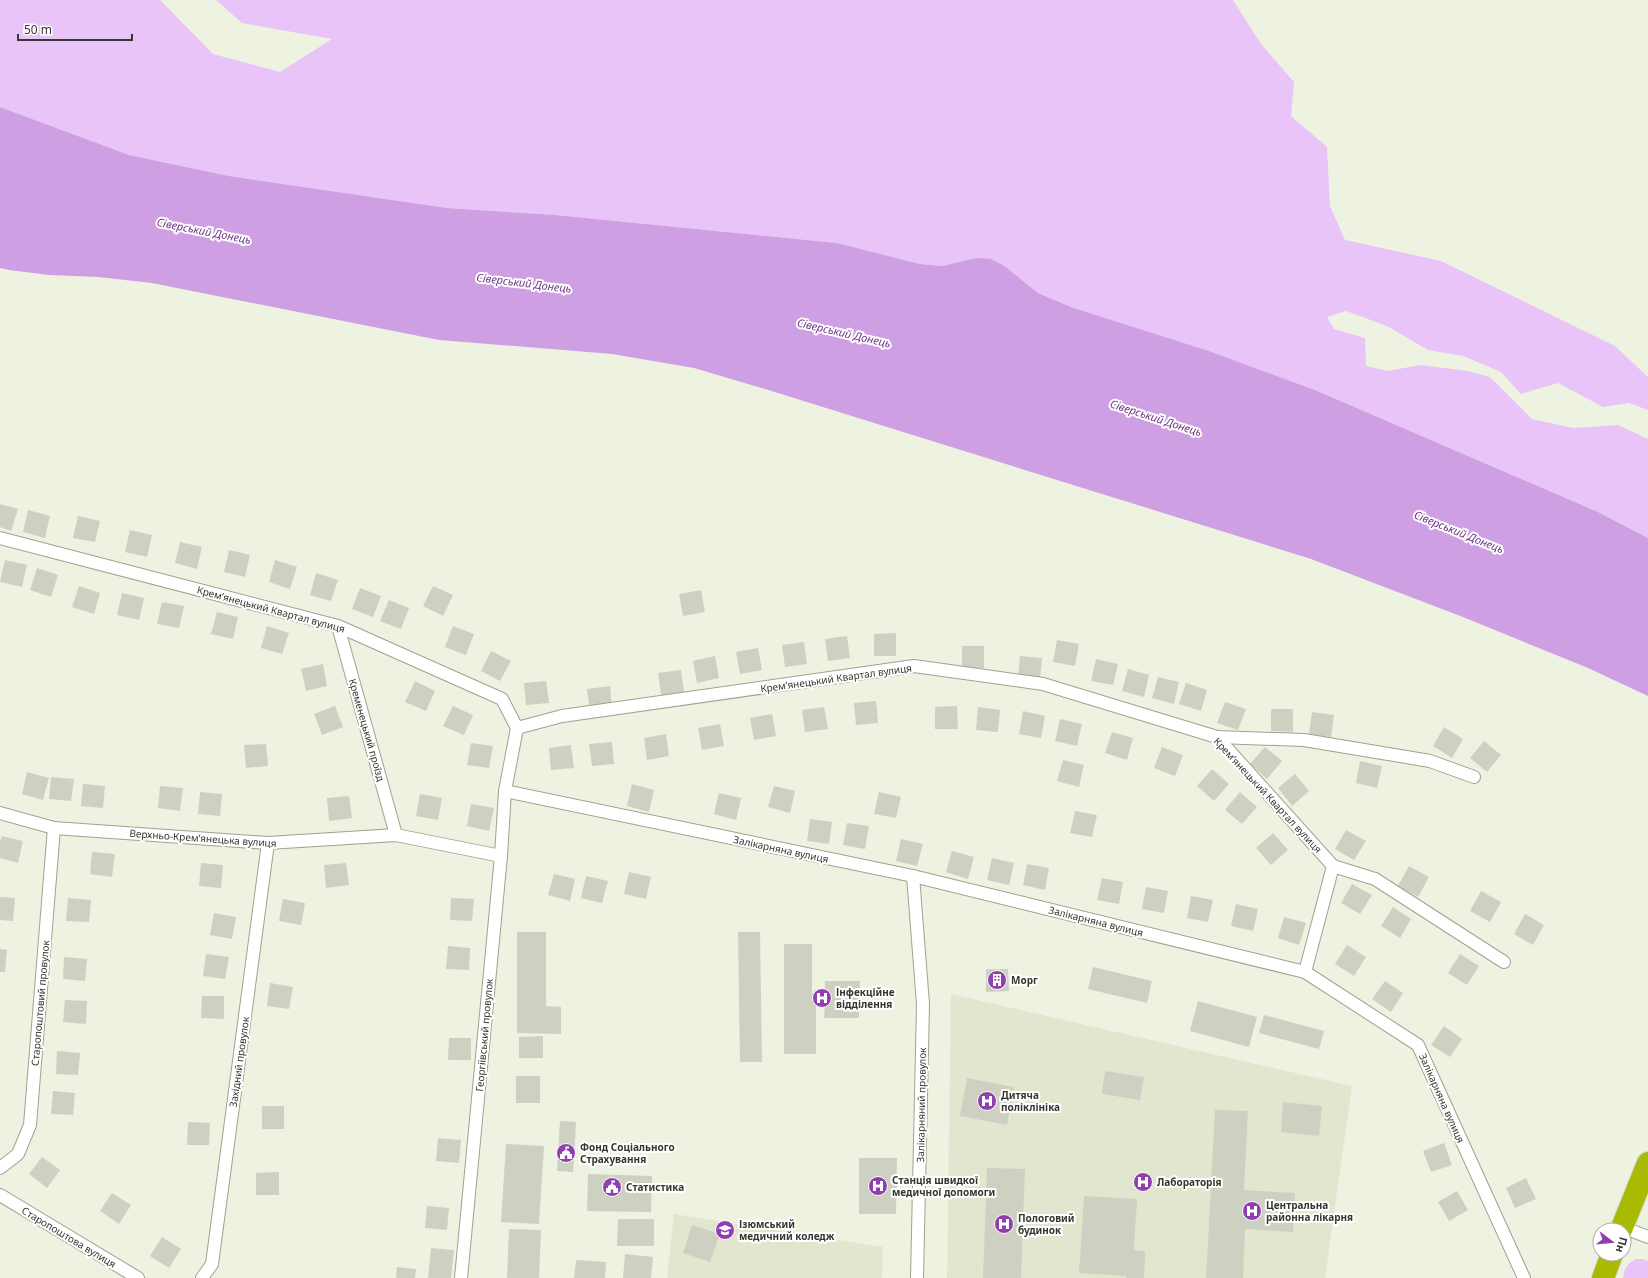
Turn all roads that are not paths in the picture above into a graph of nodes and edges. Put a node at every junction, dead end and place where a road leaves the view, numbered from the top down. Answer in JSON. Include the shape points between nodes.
{"nodes":[{"id":1,"x":0,"y":538,"type":"edge"},
{"id":2,"x":338,"y":626,"type":"junction"},
{"id":3,"x":517,"y":728,"type":"junction"},
{"id":4,"x":1217,"y":737,"type":"junction"},
{"id":5,"x":1474,"y":777,"type":"dead end"},
{"id":6,"x":505,"y":791,"type":"junction"},
{"id":7,"x":0,"y":813,"type":"edge"},
{"id":8,"x":54,"y":828,"type":"junction"},
{"id":9,"x":396,"y":835,"type":"junction"},
{"id":10,"x":268,"y":843,"type":"junction"},
{"id":11,"x":501,"y":856,"type":"junction"},
{"id":12,"x":1333,"y":866,"type":"junction"},
{"id":13,"x":913,"y":876,"type":"junction"},
{"id":14,"x":1504,"y":962,"type":"dead end"},
{"id":15,"x":1305,"y":972,"type":"junction"},
{"id":16,"x":1648,"y":1163,"type":"edge"},
{"id":17,"x":0,"y":1168,"type":"edge"},
{"id":18,"x":0,"y":1195,"type":"edge"},
{"id":19,"x":1625,"y":1222,"type":"edge"},
{"id":20,"x":1632,"y":1232,"type":"edge"},
{"id":21,"x":1648,"y":1237,"type":"edge"},
{"id":22,"x":1609,"y":1262,"type":"edge"},
{"id":23,"x":138,"y":1278,"type":"edge"},
{"id":24,"x":202,"y":1278,"type":"edge"},
{"id":25,"x":461,"y":1278,"type":"edge"},
{"id":26,"x":918,"y":1278,"type":"edge"},
{"id":27,"x":1524,"y":1278,"type":"edge"},
{"id":28,"x":1603,"y":1278,"type":"edge"}],
"edges":[{"from":1,"to":2,"type":"street","name":"Крем’янецький Квартал вулиця"},
{"from":2,"to":3,"type":"street","name":"Крем’янецький Квартал вулиця","via":[[502,699]]},
{"from":2,"to":9,"type":"street","name":"Кременецький проїзд"},
{"from":3,"to":4,"type":"street","name":"Крем’янецький Квартал вулиця","via":[[562,716],[914,666],[1042,684]]},
{"from":3,"to":6,"type":"street"},
{"from":4,"to":5,"type":"street","via":[[1304,740],[1430,761]]},
{"from":4,"to":12,"type":"street","name":"Крем’янецький Квартал вулиця"},
{"from":6,"to":11,"type":"street","name":"Георгіївський провулок"},
{"from":6,"to":13,"type":"street","name":"Залікарняна вулиця"},
{"from":7,"to":8,"type":"street","name":"Верхньо-Крем’янецька вулиця"},
{"from":8,"to":10,"type":"street","name":"Верхньо-Крем’янецька вулиця"},
{"from":8,"to":17,"type":"street","name":"Старопоштовий провулок","via":[[30,1125],[18,1154]]},
{"from":9,"to":10,"type":"street","name":"Верхньо-Крем’янецька вулиця"},
{"from":9,"to":11,"type":"street","name":"Верхньо-Крем’янецька вулиця"},
{"from":10,"to":24,"type":"street","name":"Західний провулок","via":[[212,1264]]},
{"from":11,"to":25,"type":"street","name":"Георгіївський провулок"},
{"from":12,"to":14,"type":"street","via":[[1375,878]]},
{"from":12,"to":15,"type":"street"},
{"from":13,"to":15,"type":"street","name":"Залікарняна вулиця"},
{"from":13,"to":26,"type":"street","name":"Залікарняний провулок","via":[[923,1004]]},
{"from":15,"to":27,"type":"street","name":"Залікарняна вулиця","via":[[1418,1045]]},
{"from":16,"to":19,"type":"highway"},
{"from":18,"to":23,"type":"street","name":"Старопоштова вулиця"},
{"from":20,"to":21,"type":"street"},
{"from":22,"to":28,"type":"highway"}]}
